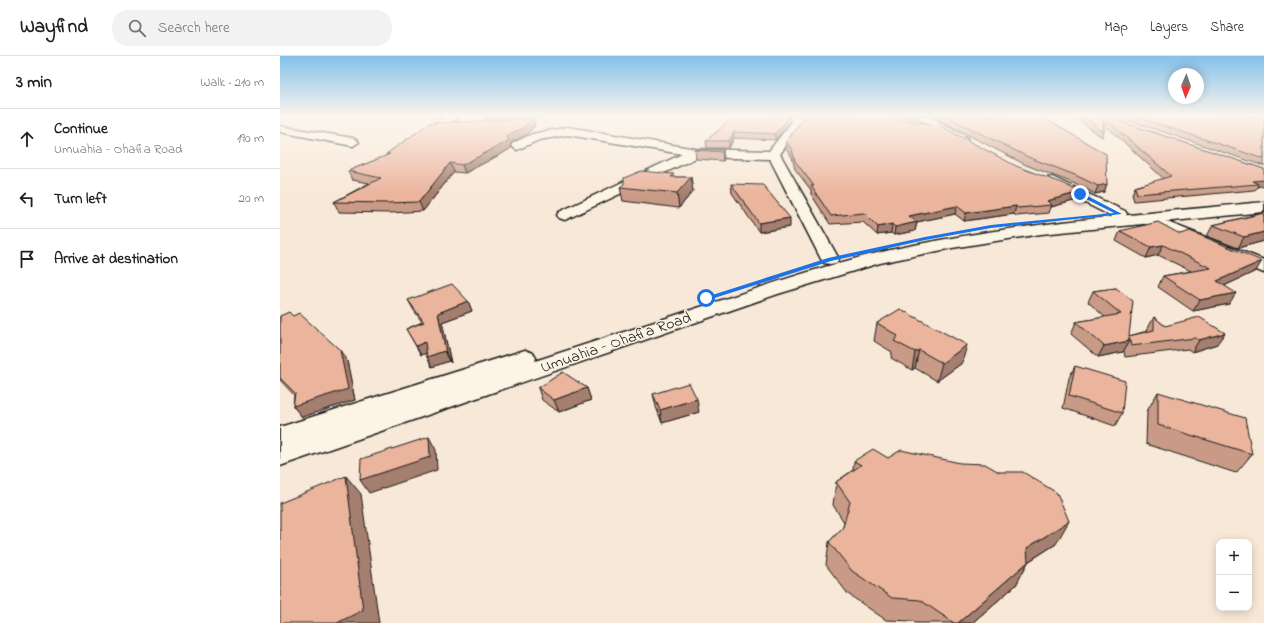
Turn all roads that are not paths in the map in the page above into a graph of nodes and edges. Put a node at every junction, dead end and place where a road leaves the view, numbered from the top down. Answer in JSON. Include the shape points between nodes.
{"nodes":[{"id":1,"x":524,"y":142,"type":"edge"},
{"id":2,"x":644,"y":142,"type":"edge"},
{"id":3,"x":782,"y":142,"type":"edge"},
{"id":4,"x":968,"y":142,"type":"edge"},
{"id":5,"x":517,"y":146,"type":"dead end"},
{"id":6,"x":974,"y":146,"type":"edge"},
{"id":7,"x":696,"y":153,"type":"junction"},
{"id":8,"x":773,"y":155,"type":"junction"},
{"id":9,"x":1040,"y":177,"type":"edge"},
{"id":10,"x":1264,"y":197,"type":"edge"},
{"id":11,"x":1264,"y":207,"type":"edge"},
{"id":12,"x":1119,"y":214,"type":"junction"},
{"id":13,"x":565,"y":216,"type":"dead end"},
{"id":14,"x":1147,"y":219,"type":"junction"},
{"id":15,"x":830,"y":259,"type":"junction"},
{"id":16,"x":1264,"y":267,"type":"edge"},
{"id":17,"x":754,"y":290,"type":"junction"},
{"id":18,"x":280,"y":437,"type":"edge"},
{"id":19,"x":280,"y":455,"type":"edge"}],
"edges":[{"from":1,"to":5,"type":"main road"},
{"from":2,"to":7,"type":"main road"},
{"from":3,"to":8,"type":"main road"},
{"from":4,"to":6,"type":"main road"},
{"from":7,"to":8,"type":"main road"},
{"from":7,"to":13,"type":"main road"},
{"from":8,"to":15,"type":"main road"},
{"from":9,"to":12,"type":"main road","via":[[1067,187]]},
{"from":10,"to":12,"type":"main road","name":"Umuahia - Ohafia Road"},
{"from":11,"to":14,"type":"main road","name":"Umuahia - Ohafia Road"},
{"from":12,"to":15,"type":"main road","name":"Umuahia - Ohafia Road","via":[[991,227]]},
{"from":14,"to":16,"type":"main road"},
{"from":14,"to":17,"type":"main road","name":"Umuahia - Ohafia Road","via":[[1036,230],[969,240],[915,250]]},
{"from":15,"to":17,"type":"main road","name":"Umuahia - Ohafia Road"},
{"from":17,"to":18,"type":"main road","name":"Umuahia - Ohafia Road"},
{"from":17,"to":19,"type":"main road","name":"Umuahia - Ohafia Road"}]}
